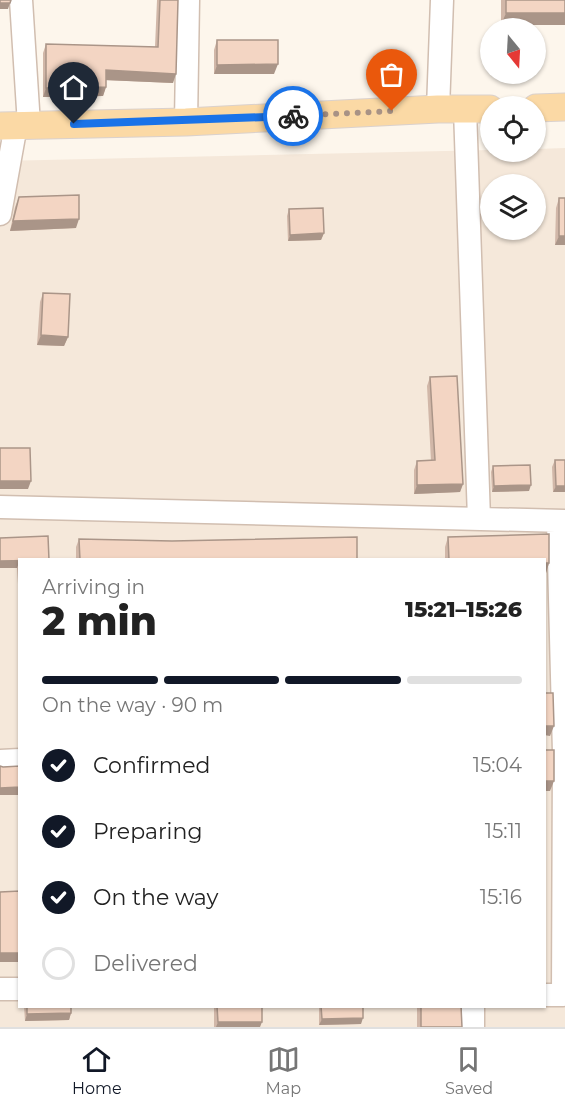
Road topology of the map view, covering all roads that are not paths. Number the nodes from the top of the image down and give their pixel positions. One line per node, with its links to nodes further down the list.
1 (21, 0): 9 (street)
2 (188, 0): 8 (street)
3 (442, 0): 6 (street)
4 (565, 107): 5 (main road)
5 (546, 108)
6 (438, 109): 7 (main road); 8 (main road)
7 (478, 109): 12 (street)
8 (186, 122): 9 (main road)
9 (15, 125): 10 (street)
10 (0, 214)
11 (0, 507): 12 (street)
12 (479, 519): 13 (street)
13 (561, 521): 14 (street)
14 (554, 753): 19 (street)
15 (18, 760): 16 (street)
16 (0, 761)
17 (0, 989): 18 (street)
18 (18, 989)
19 (546, 995)
20 (473, 1008): 21 (street)
21 (474, 1027)

